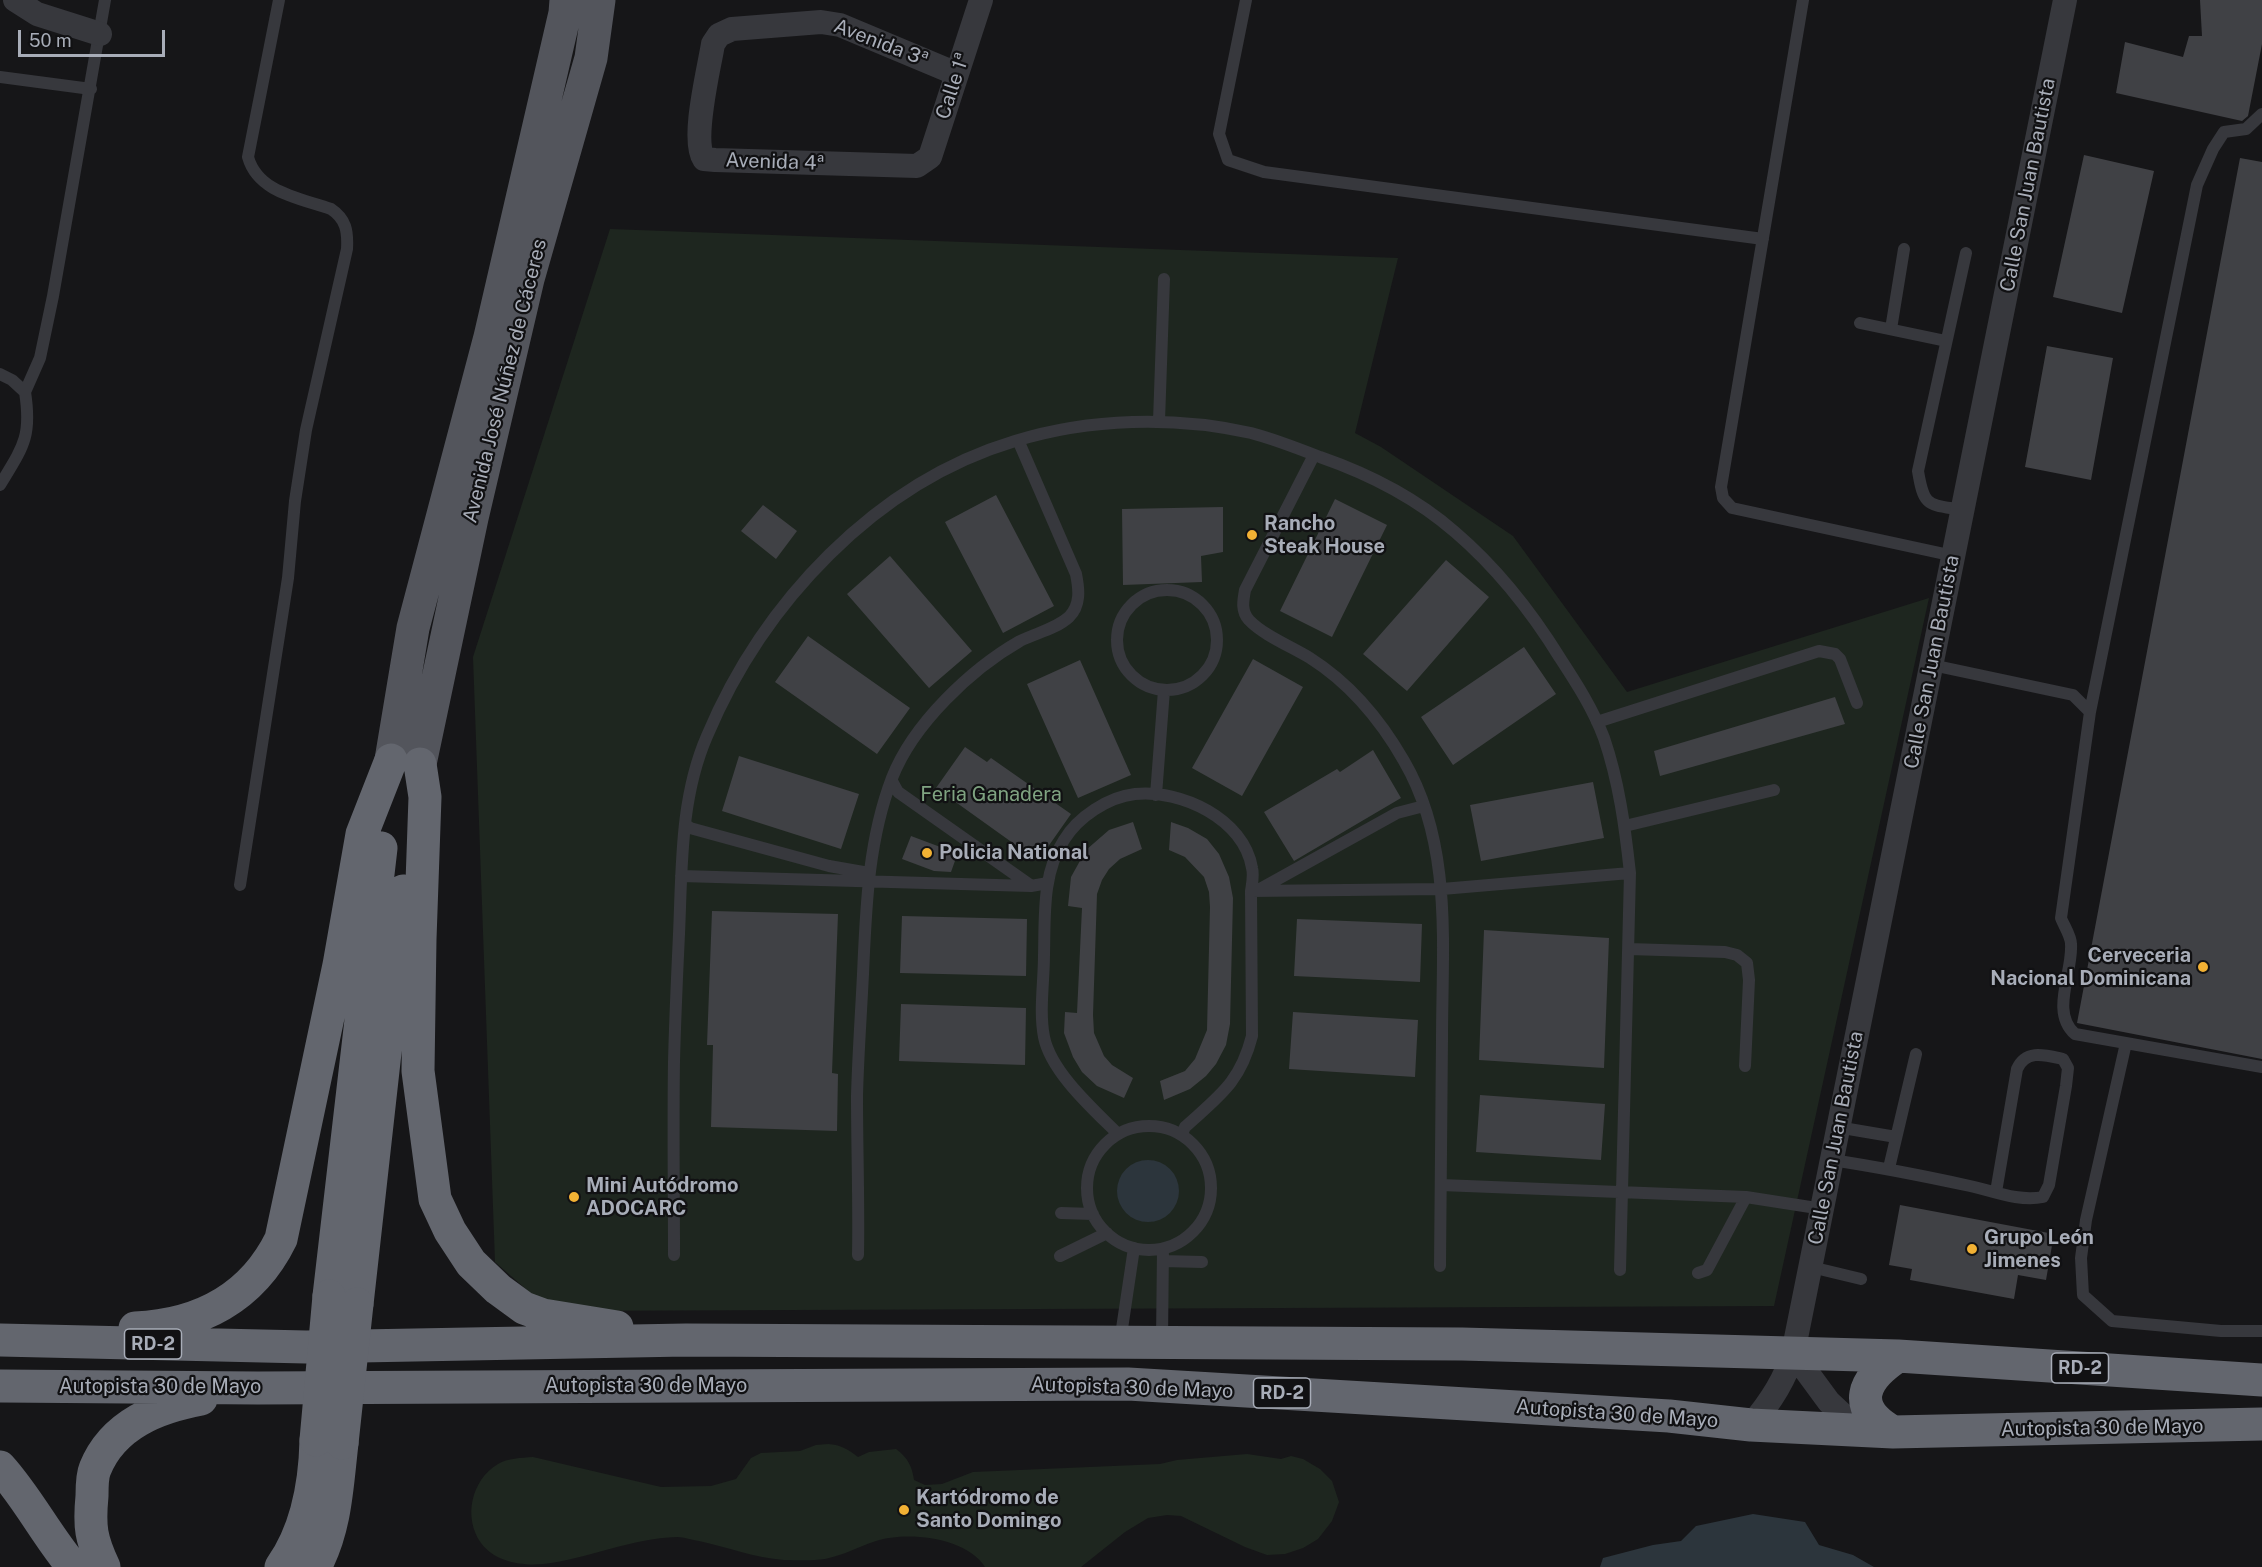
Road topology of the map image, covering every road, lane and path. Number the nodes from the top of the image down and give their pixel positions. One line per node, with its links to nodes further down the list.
1 (15, 0): 13 (street)
2 (105, 0): 13 (lane)
3 (279, 0): 52 (lane)
4 (556, 0): 14 (main road)
5 (566, 0): 14 (main road, Avenida José Núñez de Cáceres)
6 (598, 0): 15 (main road, Avenida José Núñez de Cáceres)
7 (607, 0): 15 (main road)
8 (981, 0): 16 (street, Calle 1ª)
9 (1246, 0): 21 (lane)
10 (1803, 0): 21 (lane)
11 (2065, 0): 34 (street, Calle San Juan Bautista)
12 (732, 29): 16 (street, Avenida 3ª); 20 (street, Avenida 4ª)
13 (100, 34): 18 (lane)
14 (555, 56): 41 (main road, Avenida José Núñez de Cáceres)
15 (591, 58): 41 (main road, Avenida José Núñez de Cáceres)
16 (957, 74): 20 (street, Calle 1ª)
17 (0, 77): 18 (lane)
18 (91, 89): 29 (lane)
19 (2262, 114): 39 (lane)
20 (917, 166)
21 (1763, 239): 35 (lane)
22 (1904, 249): 26 (lane)
23 (1965, 253): 27 (lane)
24 (1164, 279): 30 (lane)
25 (1860, 322): 26 (lane)
26 (1891, 329): 27 (lane)
27 (1946, 341): 34 (lane)
28 (0, 374): 29 (lane)
29 (26, 392): 33 (lane)
30 (1159, 421): 31 (lane); 32 (lane)
31 (1018, 440): 42 (lane); 46 (lane)
32 (1314, 455): 40 (lane); 45 (lane)
33 (0, 485)
34 (1963, 510): 35 (street, Calle San Juan Bautista)
35 (1953, 556): 36 (street, Calle San Juan Bautista)
36 (1932, 665): 39 (lane); 61 (street, Calle San Juan Bautista)
37 (1164, 690): 37 (lane); 44 (lane)
38 (1857, 703): 40 (lane)
39 (2090, 712): 57 (lane)
40 (1597, 722): 47 (lane)
41 (405, 762): 88 (highway); 89 (highway); 100 (highway, bridge)
42 (892, 781): 50 (lane); 53 (lane)
43 (1774, 790): 47 (lane)
44 (1156, 795): 51 (lane); 55 (lane)
45 (1424, 806): 54 (lane); 55 (lane)
46 (685, 824): 49 (lane); 50 (lane)
47 (1625, 826): 48 (lane)
48 (1630, 873): 54 (lane); 56 (lane)
49 (681, 876): 50 (lane); 76 (lane)
50 (869, 877): 53 (lane); 77 (lane)
51 (1048, 883): 53 (lane); 62 (lane)
52 (240, 885)
53 (1031, 886)
54 (1442, 888): 55 (lane); 67 (lane)
55 (1254, 891): 63 (lane)
56 (1629, 949): 59 (lane); 68 (lane)
57 (2126, 1043): 60 (lane); 86 (lane)
58 (1916, 1054): 64 (lane)
59 (1745, 1066)
60 (2262, 1067)
61 (1837, 1127): 64 (lane); 65 (street, Calle San Juan Bautista)
62 (1118, 1134): 63 (lane); 73 (lane)
63 (1182, 1134): 78 (lane)
64 (1896, 1137): 66 (lane)
65 (1832, 1160): 66 (lane); 71 (street, Calle San Juan Bautista)
66 (1889, 1168): 69 (lane)
67 (1441, 1185): 68 (lane); 81 (lane)
68 (1622, 1192): 70 (lane); 83 (lane)
69 (1996, 1192): 69 (lane)
70 (1746, 1197): 71 (lane); 84 (lane)
71 (1823, 1209): 82 (street, Calle San Juan Bautista)
72 (1061, 1213): 73 (lane)
73 (1093, 1214): 74 (lane)
74 (1107, 1233): 75 (lane); 79 (lane)
75 (1134, 1248): 78 (lane); 90 (lane)
76 (674, 1255)
77 (858, 1255)
78 (1163, 1255): 80 (lane); 91 (lane)
79 (1060, 1256)
80 (1202, 1262)
81 (1440, 1266)
82 (1811, 1267): 85 (lane); 87 (street, Calle San Juan Bautista)
83 (1620, 1270)
84 (1698, 1273)
85 (1861, 1279)
86 (2262, 1331)
87 (1796, 1338): 91 (highway, Autopista 30 de Mayo / RD-2); 92 (highway, Autopista 30 de Mayo / RD-2); 97 (street, Calle San Juan Bautista); 98 (street)
88 (0, 1339): 89 (highway, Autopista 30 de Mayo / RD-2)
89 (686, 1340): 90 (highway, Autopista 30 de Mayo / RD-2)
90 (1120, 1342): 91 (highway, Autopista 30 de Mayo / RD-2)
91 (1162, 1342)
92 (1898, 1356): 93 (highway, Autopista 30 de Mayo / RD-2); 99 (highway)
93 (2262, 1380)
94 (0, 1386): 95 (highway, Autopista 30 de Mayo / RD-2)
95 (258, 1388): 97 (highway, Autopista 30 de Mayo / RD-2); 103 (highway)
96 (2262, 1424): 99 (highway, Autopista 30 de Mayo / RD-2)
97 (1751, 1425): 98 (highway, Autopista 30 de Mayo / RD-2)
98 (1859, 1430): 99 (highway, Autopista 30 de Mayo / RD-2)
99 (1893, 1432)
100 (329, 1441): 104 (highway); 105 (highway)
101 (0, 1467): 102 (highway)
102 (73, 1567)
103 (104, 1567)
104 (280, 1567)
105 (315, 1567)

